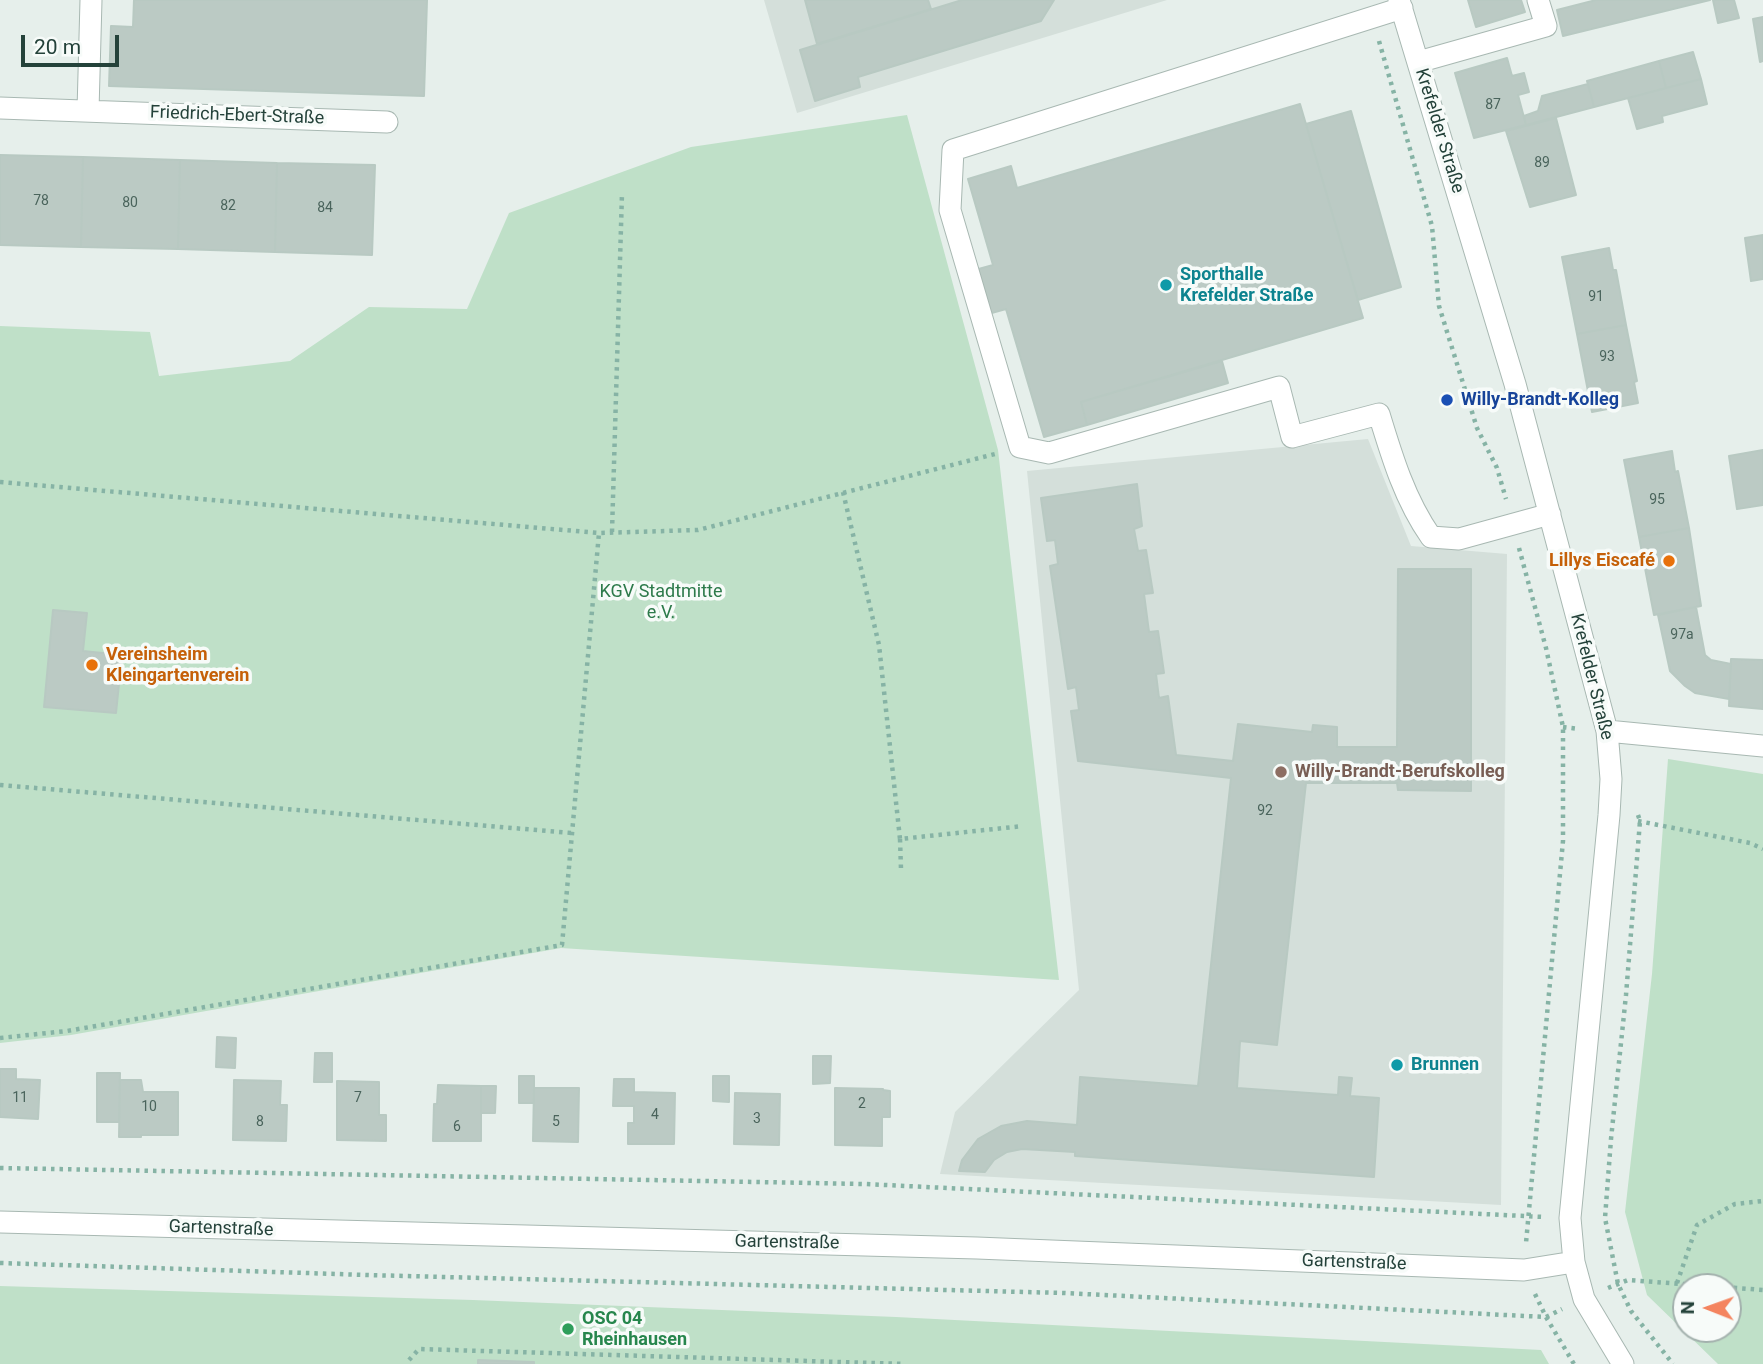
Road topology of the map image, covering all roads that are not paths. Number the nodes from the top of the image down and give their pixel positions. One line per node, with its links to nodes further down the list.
1 (92, 0): 6 (street)
2 (1538, 0): 4 (street)
3 (1400, 4): 4 (street, Krefelder Straße); 8 (street)
4 (1418, 62): 8 (street, Krefelder Straße)
5 (0, 108): 6 (street, Friedrich-Ebert-Straße)
6 (88, 111): 7 (street, Friedrich-Ebert-Straße)
7 (387, 121)
8 (1550, 514): 9 (street, Krefelder Straße)
9 (1607, 731): 10 (street); 12 (street, Krefelder Straße)
10 (1763, 747)
11 (0, 1222): 12 (street, Gartenstraße)
12 (1574, 1262): 13 (street, Krefelder Straße)
13 (1623, 1364)

